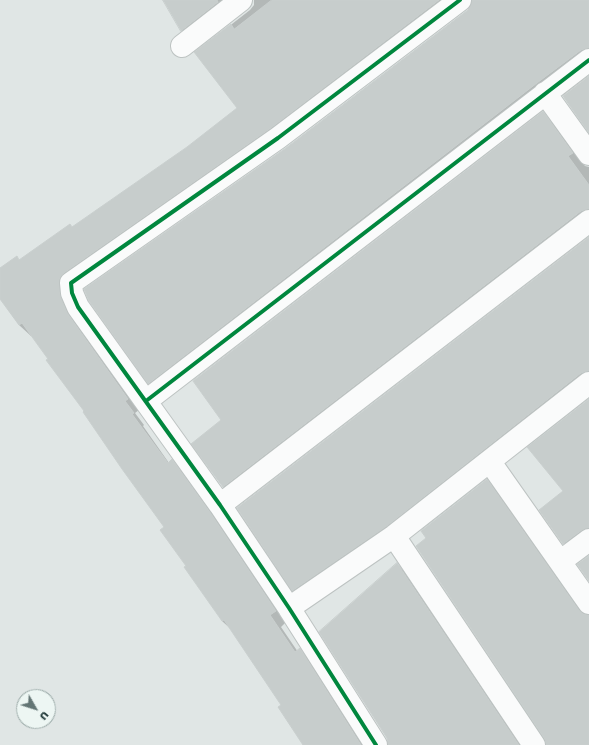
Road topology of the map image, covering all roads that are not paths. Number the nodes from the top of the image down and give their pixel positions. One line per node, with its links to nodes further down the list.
1 (460, 0): 9 (street)
2 (230, 3): 3 (street)
3 (182, 46)
4 (589, 60): 5 (street)
5 (545, 93): 6 (street); 9 (street)
6 (589, 154)
7 (589, 221): 11 (street)
8 (589, 383): 10 (street)
9 (146, 401): 11 (street)
10 (490, 462): 12 (street); 14 (street)
11 (220, 505): 16 (street)
12 (394, 536): 16 (street); 18 (street)
13 (589, 540): 14 (street)
14 (561, 561): 15 (street)
15 (589, 603)
16 (290, 608): 17 (street)
17 (376, 745)
18 (534, 745)

